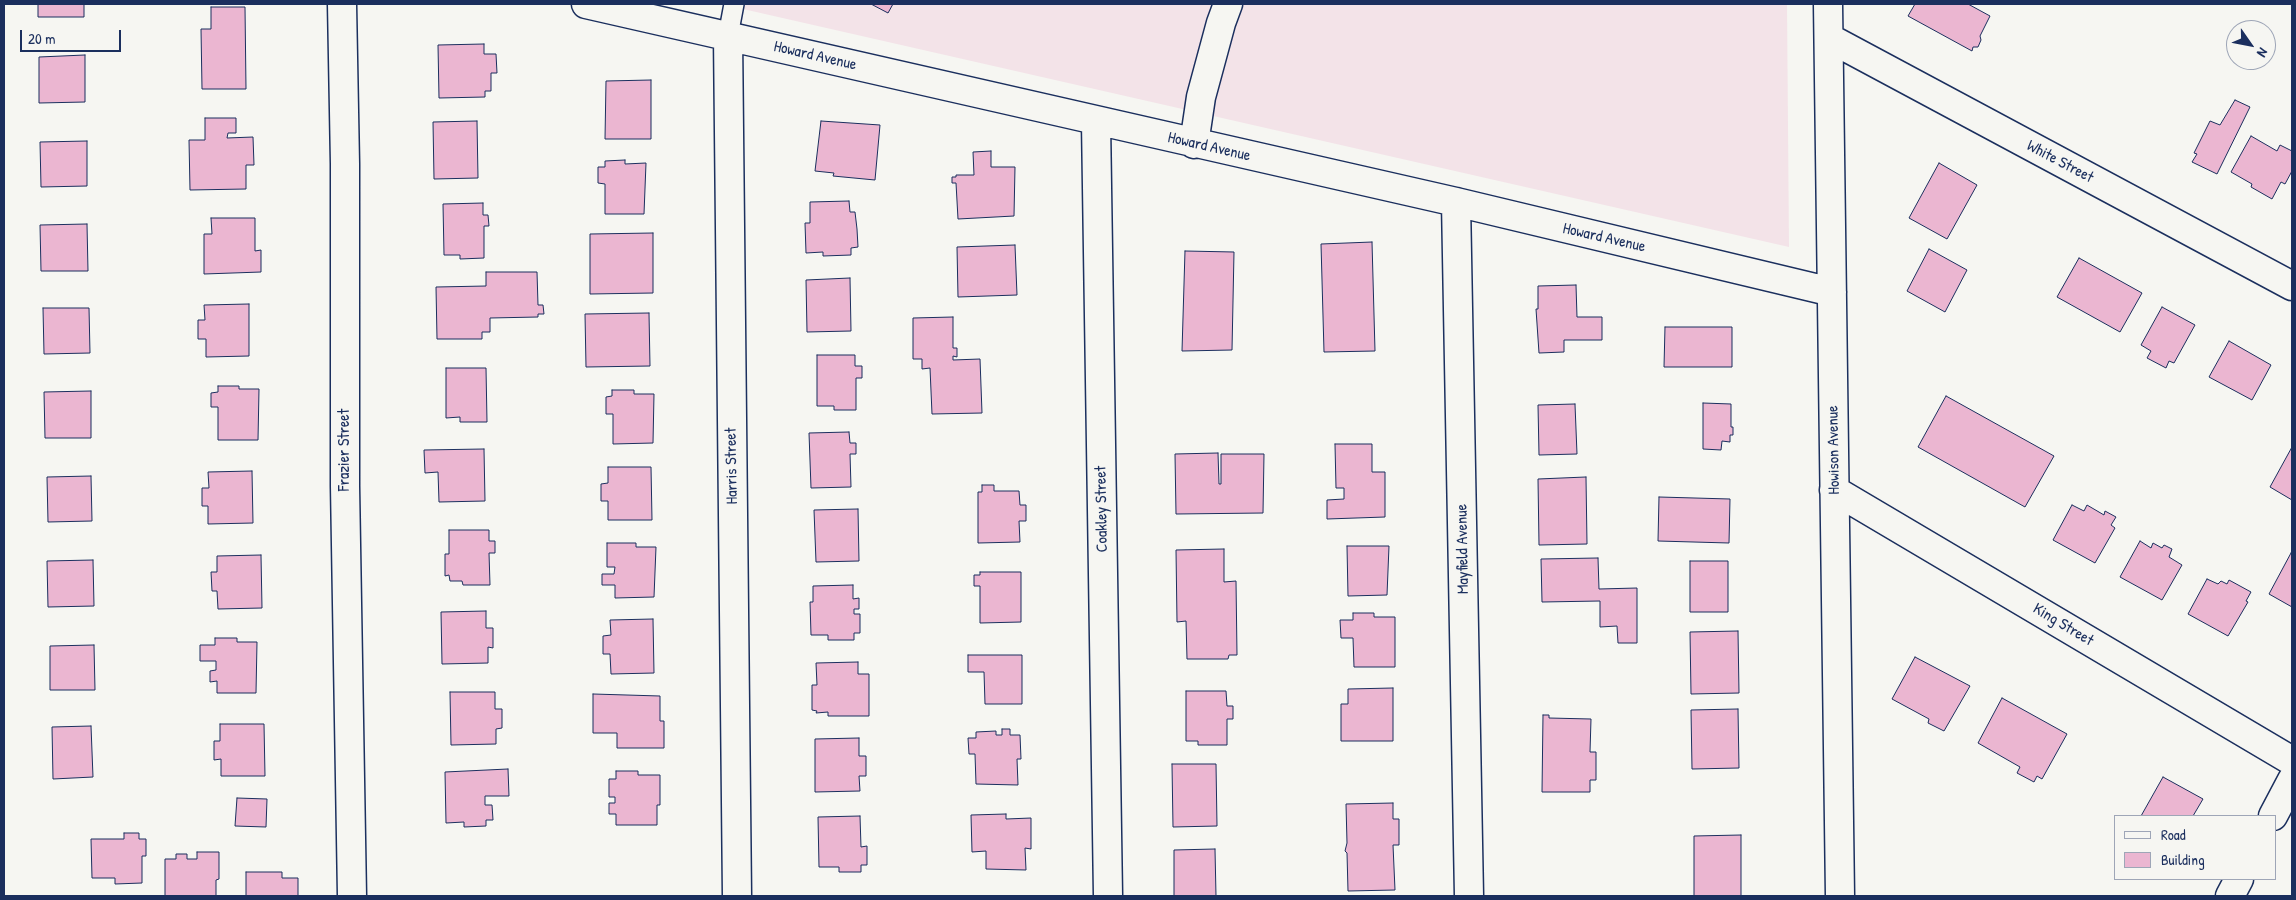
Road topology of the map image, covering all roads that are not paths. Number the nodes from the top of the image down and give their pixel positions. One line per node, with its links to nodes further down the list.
1 (342, 4): 18 (street, Frazier Street)
2 (586, 4): 6 (street, Howard Avenue)
3 (734, 4): 6 (lane)
4 (1228, 4): 9 (street)
5 (1828, 4): 7 (street, Howison Avenue)
6 (728, 36): 8 (street, Howard Avenue); 19 (street, Harris Street)
7 (1829, 38): 11 (street, White Street); 12 (street, Howison Avenue)
8 (1096, 122): 9 (street, Howard Avenue); 20 (street, Coakley Street)
9 (1194, 144): 10 (street, Howard Avenue)
10 (1456, 202): 12 (street, Howard Avenue); 21 (street, Mayfield Avenue)
11 (2292, 286)
12 (1832, 292): 13 (street, Howison Avenue)
13 (1834, 490): 14 (street, King Street); 22 (street, Howison Avenue)
14 (2292, 761)
15 (2292, 780): 16 (street)
16 (2274, 815)
17 (2239, 880): 23 (street)
18 (352, 896)
19 (737, 896)
20 (1108, 896)
21 (1469, 896)
22 (1840, 896)
23 (2230, 896)

